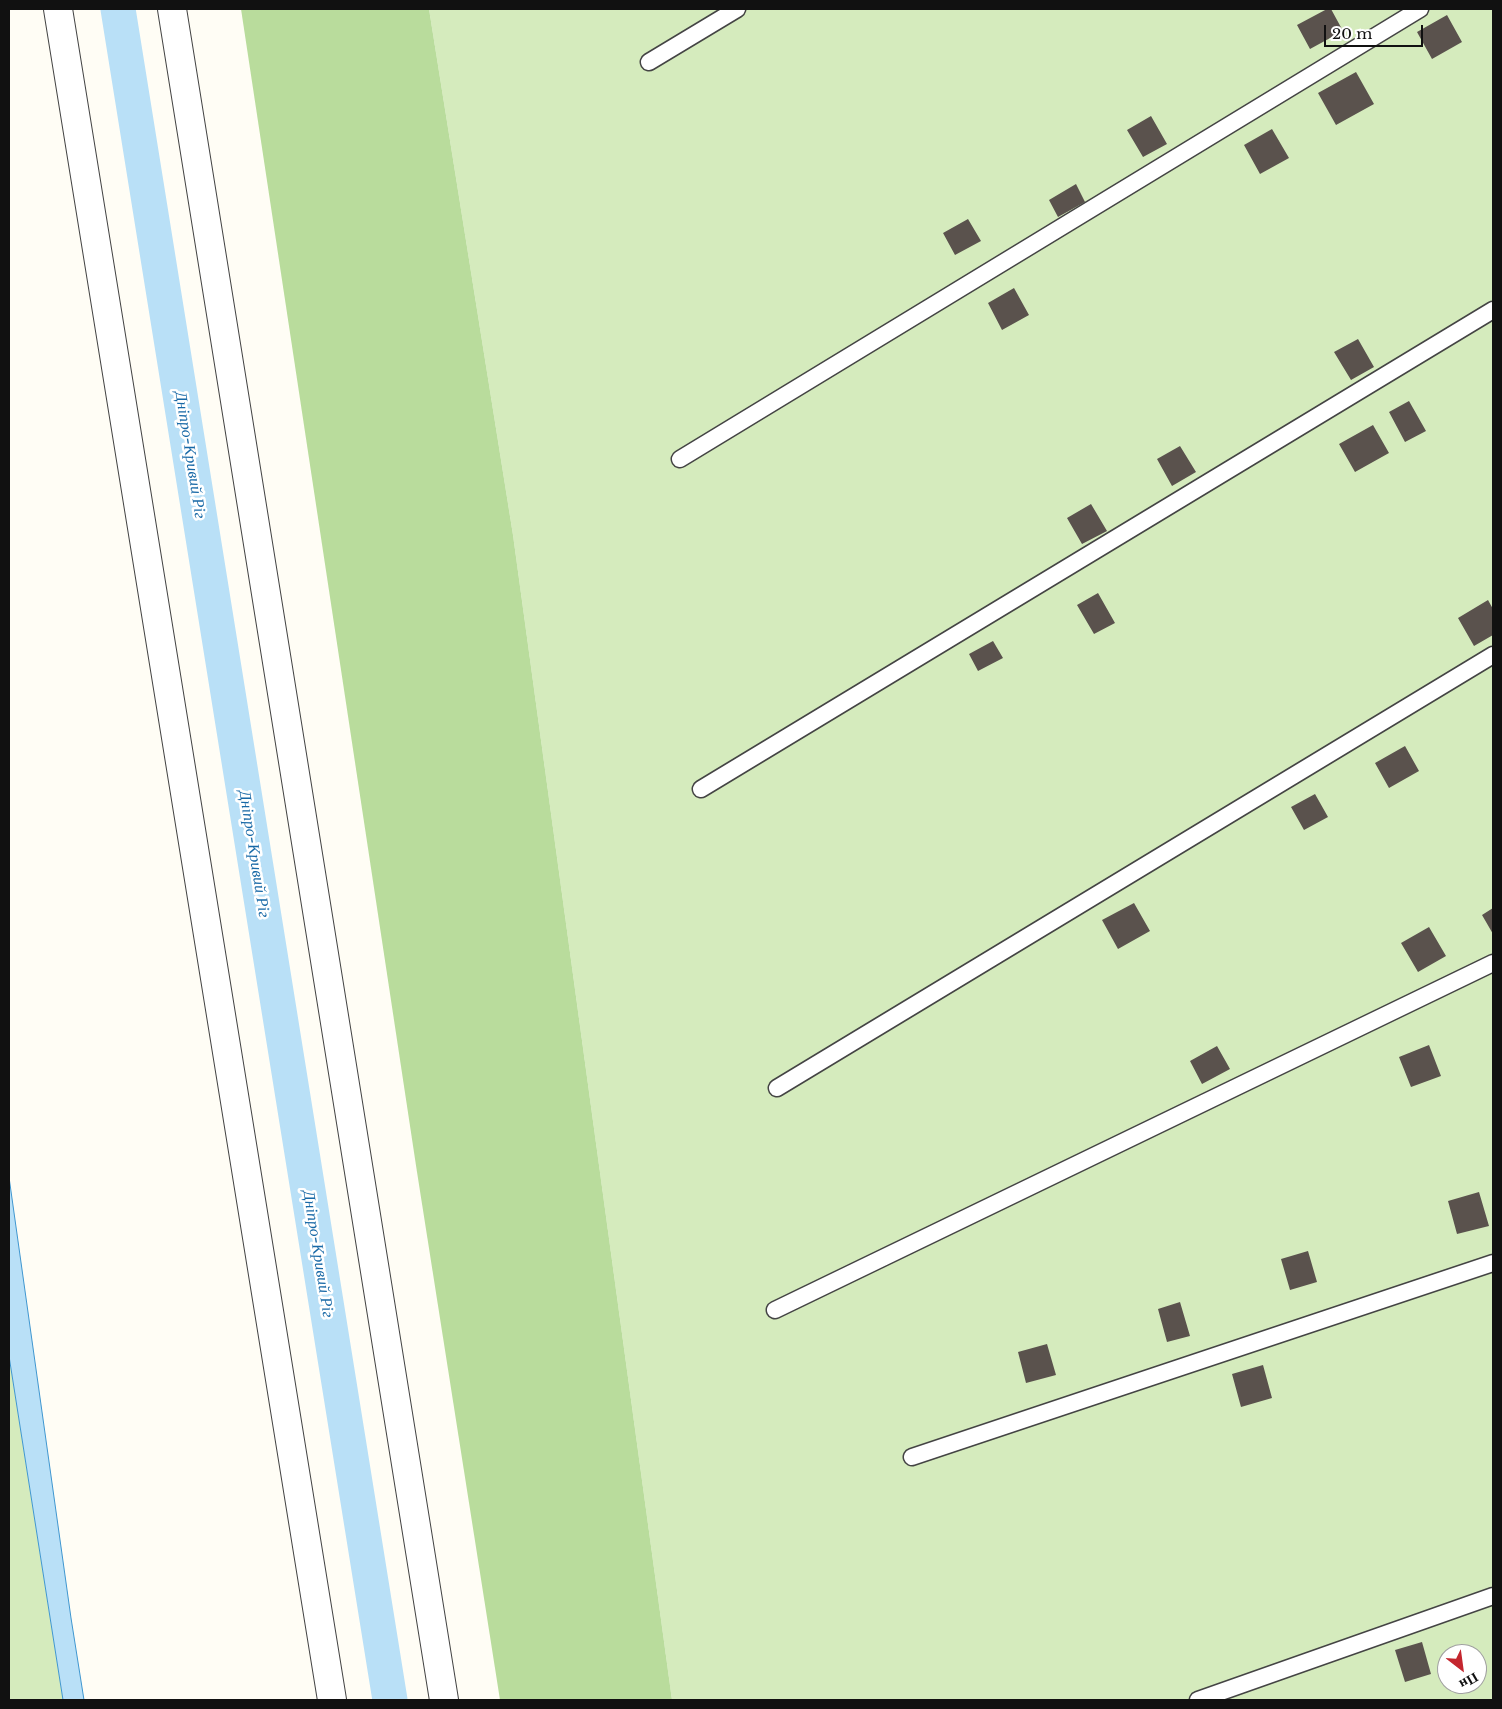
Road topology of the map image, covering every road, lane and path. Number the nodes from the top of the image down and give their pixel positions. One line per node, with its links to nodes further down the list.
1 (58, 9): 16 (street)
2 (172, 9): 17 (street)
3 (737, 9): 5 (lane)
4 (1420, 9): 7 (lane)
5 (649, 62)
6 (1493, 310): 9 (lane)
7 (680, 459)
8 (1493, 655): 11 (lane)
9 (701, 789)
10 (1493, 963): 13 (lane)
11 (777, 1088)
12 (1493, 1263): 14 (lane)
13 (775, 1310)
14 (912, 1457)
15 (1493, 1596): 18 (lane)
16 (332, 1700)
17 (444, 1700)
18 (1198, 1700)

